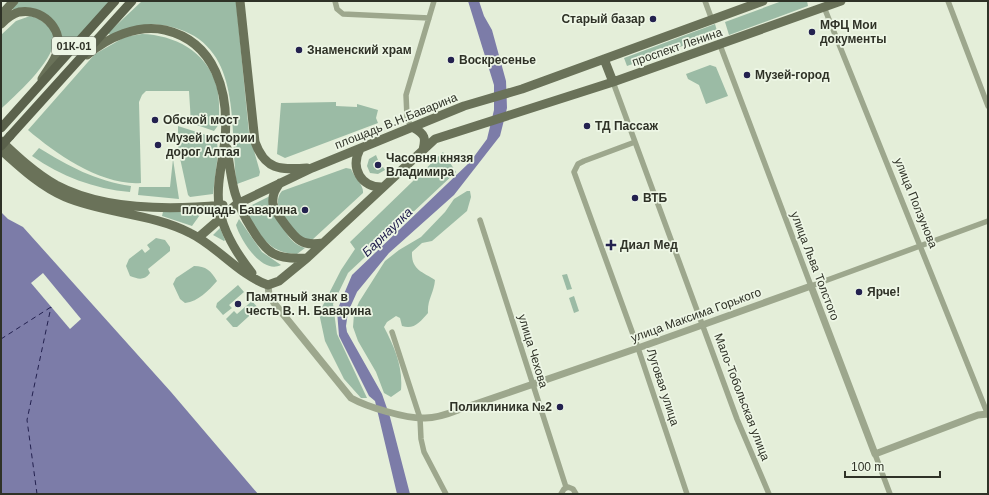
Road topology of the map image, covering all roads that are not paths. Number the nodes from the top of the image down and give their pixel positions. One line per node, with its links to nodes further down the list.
1 (14, 1): 12 (main road)
2 (115, 1): 21 (highway, 01К-01)
3 (132, 1): 18 (highway, 01К-01)
4 (240, 1): 32 (main road)
5 (335, 1): 13 (street)
6 (434, 1): 13 (street)
7 (705, 1): 14 (street)
8 (763, 1): 14 (main road, проспект Ленина)
9 (841, 1): 11 (main road, проспект Ленина)
10 (948, 1): 22 (street)
11 (823, 4): 16 (main road, проспект Ленина); 43 (street, улица Ползунова)
12 (1, 15)
13 (430, 18): 24 (street)
14 (712, 20): 17 (main road, проспект Ленина)
15 (1, 24): 21 (main road)
16 (720, 45): 19 (main road, проспект Ленина); 47 (street, улица Льва Толстого)
17 (604, 59): 19 (main road); 20 (main road, проспект Ленина)
18 (70, 70): 25 (main road); 28 (highway, 01К-01, bridge)
19 (613, 82): 27 (street, Мало-Тобольская улица); 31 (main road, проспект Ленина)
20 (522, 89): 24 (main road, площадь В.Н.Баварина)
21 (34, 91): 23 (highway, 01К-01)
22 (988, 106)
23 (1, 128)
24 (414, 128): 29 (main road, площадь В.Н.Баварина); 31 (main road)
25 (225, 137): 36 (main road); 37 (main road)
26 (1, 141): 37 (main road)
27 (634, 142): 48 (street, Мало-Тобольская улица); 50 (street, Луговая улица)
28 (1, 146)
29 (360, 149): 33 (main road, площадь В.Н.Баварина); 35 (main road)
30 (1, 150): 41 (main road)
31 (423, 150): 35 (main road)
32 (274, 167): 33 (main road); 34 (main road)
33 (312, 168): 34 (main road, площадь В.Н.Баварина)
34 (281, 182): 36 (main road, площадь В.Н.Баварина); 42 (main road)
35 (383, 187): 42 (main road)
36 (237, 204): 37 (main road); 38 (main road); 44 (main road)
37 (219, 206): 38 (main road)
38 (222, 218): 41 (main road); 45 (main road)
39 (480, 220): 51 (street, улица Чехова)
40 (988, 221): 43 (street, улица Максима Горького)
41 (199, 238): 45 (main road)
42 (323, 243): 44 (main road)
43 (921, 245): 47 (street, улица Максима Горького); 52 (street, улица Ползунова)
44 (307, 258): 46 (main road)
45 (257, 278): 46 (main road)
46 (268, 285): 53 (street, улица Максима Горького)
47 (811, 286): 48 (street, улица Максима Горького); 54 (street, улица Льва Толстого)
48 (702, 325): 50 (street, улица Максима Горького); 60 (street, Мало-Тобольская улица)
49 (392, 332): 53 (street)
50 (638, 348): 51 (street, улица Максима Горького); 59 (street, Луговая улица)
51 (532, 385): 53 (street, улица Максима Горького); 55 (street, улица Чехова)
52 (988, 414): 54 (street)
53 (420, 418): 56 (street)
54 (875, 454): 61 (street, улица Льва Толстого)
55 (566, 487): 57 (street); 58 (street)
56 (446, 494)
57 (561, 494)
58 (577, 494)
59 (687, 494)
60 (769, 494)
61 (890, 494)

